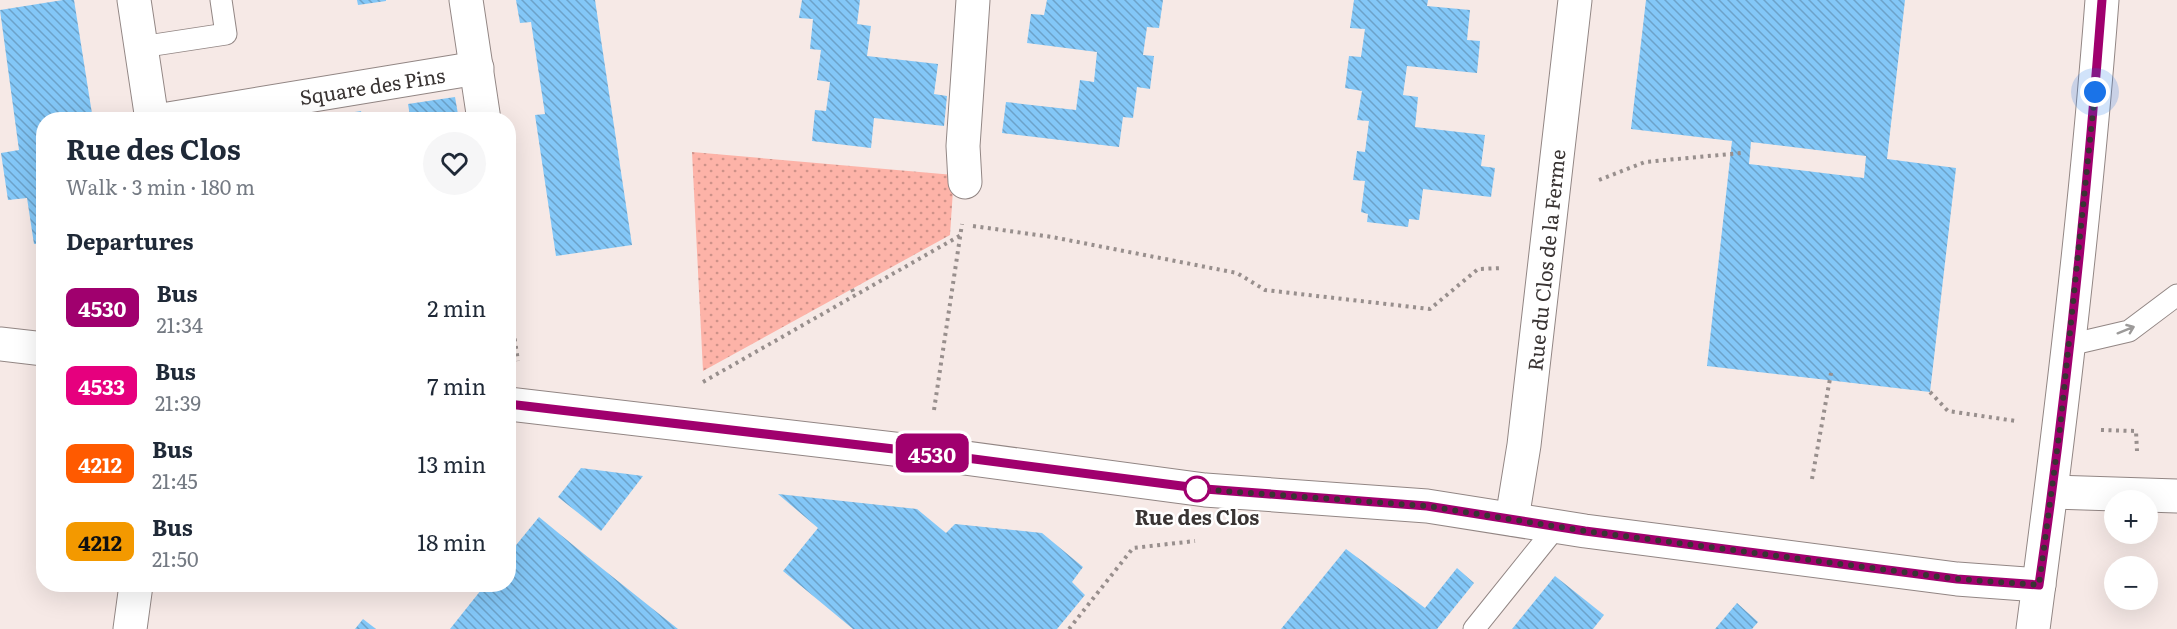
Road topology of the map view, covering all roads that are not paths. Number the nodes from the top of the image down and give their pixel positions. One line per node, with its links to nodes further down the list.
1 (134, 0): 7 (street)
2 (221, 0): 7 (lane)
3 (466, 0): 8 (street)
4 (973, 0): 12 (street)
5 (1575, 0): 20 (street, Rue du Clos de la Ferme)
6 (2102, 0): 15 (street)
7 (141, 47): 9 (street)
8 (477, 68): 10 (street, Square des Pins); 11 (street)
9 (151, 112)
10 (210, 112)
11 (483, 112)
12 (965, 182)
13 (2177, 295): 15 (lane, one-way to 13)
14 (0, 344): 16 (street)
15 (2069, 345): 18 (street)
16 (36, 348)
17 (517, 404): 20 (street)
18 (2053, 492): 19 (street); 22 (street)
19 (2177, 496)
20 (1512, 519): 21 (street)
21 (1556, 527): 22 (street); 25 (lane)
22 (2039, 585): 26 (street)
23 (135, 592): 24 (street)
24 (130, 629)
25 (1474, 629)
26 (2033, 629)

